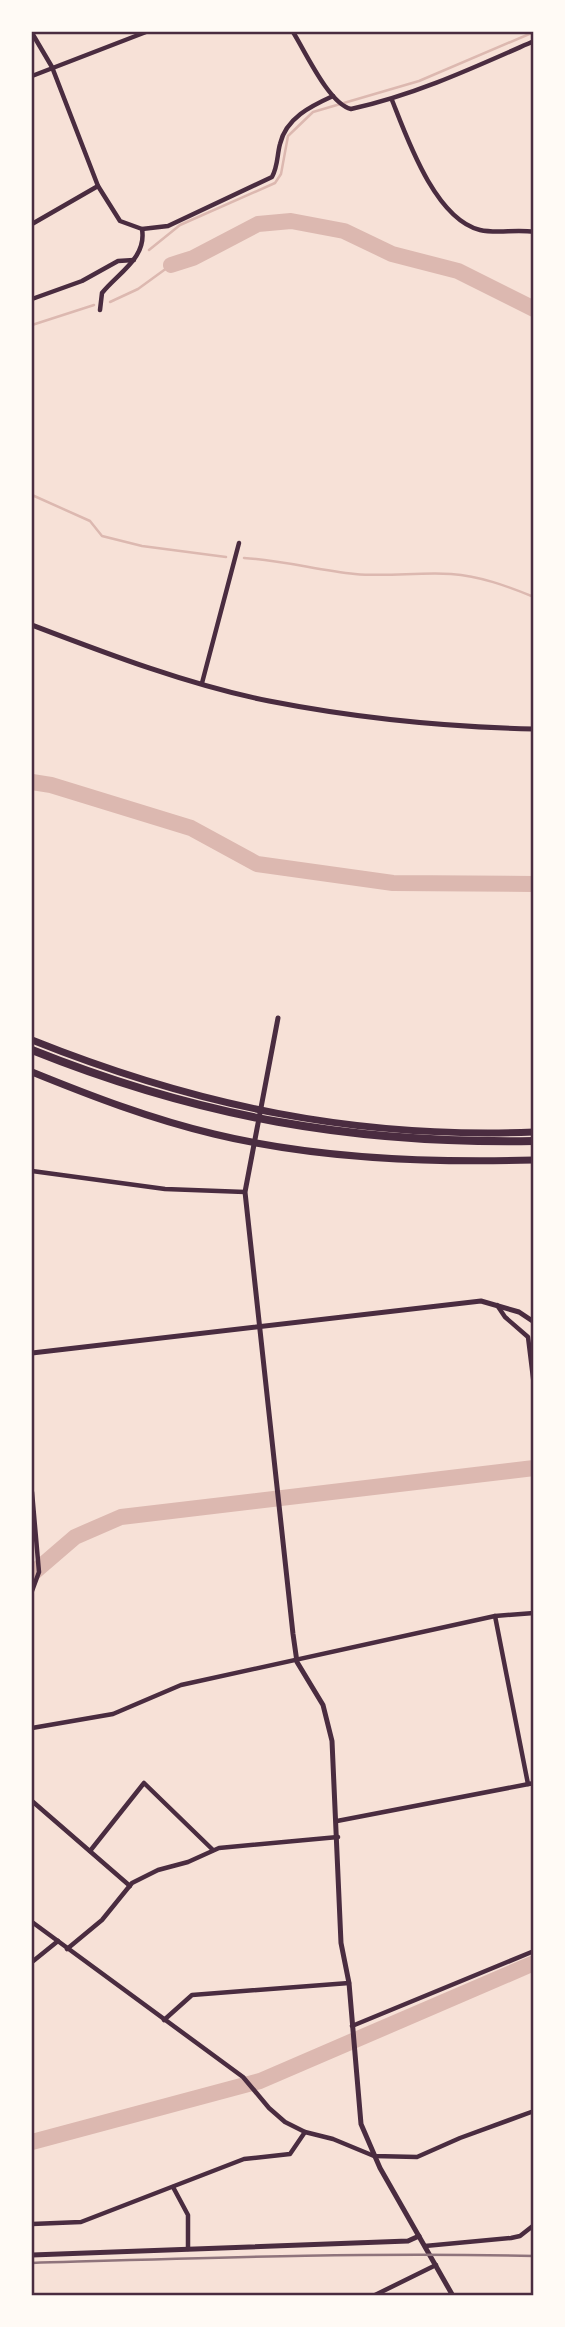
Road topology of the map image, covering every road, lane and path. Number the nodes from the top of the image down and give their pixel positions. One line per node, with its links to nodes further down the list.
1 (146, 32): 5 (street)
2 (293, 32): 7 (street)
3 (32, 33): 5 (street)
4 (534, 41): 8 (street)
5 (52, 66): 6 (street); 9 (street)
6 (32, 76)
7 (335, 98): 8 (street); 11 (street)
8 (392, 100): 12 (street)
9 (98, 186): 10 (street); 11 (street)
10 (32, 223)
11 (142, 229): 13 (street)
12 (534, 232)
13 (135, 260): 14 (street); 15 (street)
14 (32, 299)
15 (100, 310)
16 (239, 544): 18 (street)
17 (32, 625): 18 (street)
18 (202, 683): 19 (street)
19 (534, 729)
20 (278, 1018): 24 (street)
21 (32, 1040): 24 (highway)
22 (32, 1050): 26 (highway)
23 (32, 1072): 27 (highway)
24 (259, 1111): 25 (highway); 27 (street)
25 (534, 1132)
26 (534, 1141)
27 (253, 1142): 28 (highway); 30 (street)
28 (534, 1160)
29 (32, 1171): 30 (street)
30 (245, 1192): 33 (street)
31 (497, 1304): 32 (street); 33 (street); 35 (street)
32 (534, 1322)
33 (261, 1327): 34 (street); 40 (street)
34 (32, 1353)
35 (534, 1386)
36 (32, 1492): 37 (street)
37 (32, 1591)
38 (534, 1613): 39 (street)
39 (495, 1616): 40 (street); 42 (street)
40 (297, 1662): 41 (street); 44 (street)
41 (32, 1728)
42 (531, 1784): 44 (street)
43 (32, 1801): 47 (street)
44 (337, 1821): 45 (street)
45 (339, 1837): 46 (street); 54 (street)
46 (213, 1850): 47 (street); 48 (street)
47 (90, 1851): 48 (street)
48 (130, 1886): 51 (street)
49 (32, 1922): 50 (street)
50 (58, 1941): 51 (street); 53 (street)
51 (67, 1949): 55 (street)
52 (534, 1951): 56 (street)
53 (32, 1962)
54 (349, 1983): 55 (street); 56 (street)
55 (164, 2020): 58 (street)
56 (351, 2029): 59 (street)
57 (534, 2111): 59 (street)
58 (305, 2132): 59 (street); 60 (street)
59 (374, 2156): 63 (street)
60 (173, 2187): 61 (street); 65 (street)
61 (32, 2224)
62 (534, 2225): 64 (street)
63 (419, 2236): 64 (street); 65 (street)
64 (425, 2246): 67 (street)
65 (188, 2249): 66 (street)
66 (32, 2255)
67 (436, 2265): 68 (street); 69 (street)
68 (373, 2295)
69 (453, 2295)

